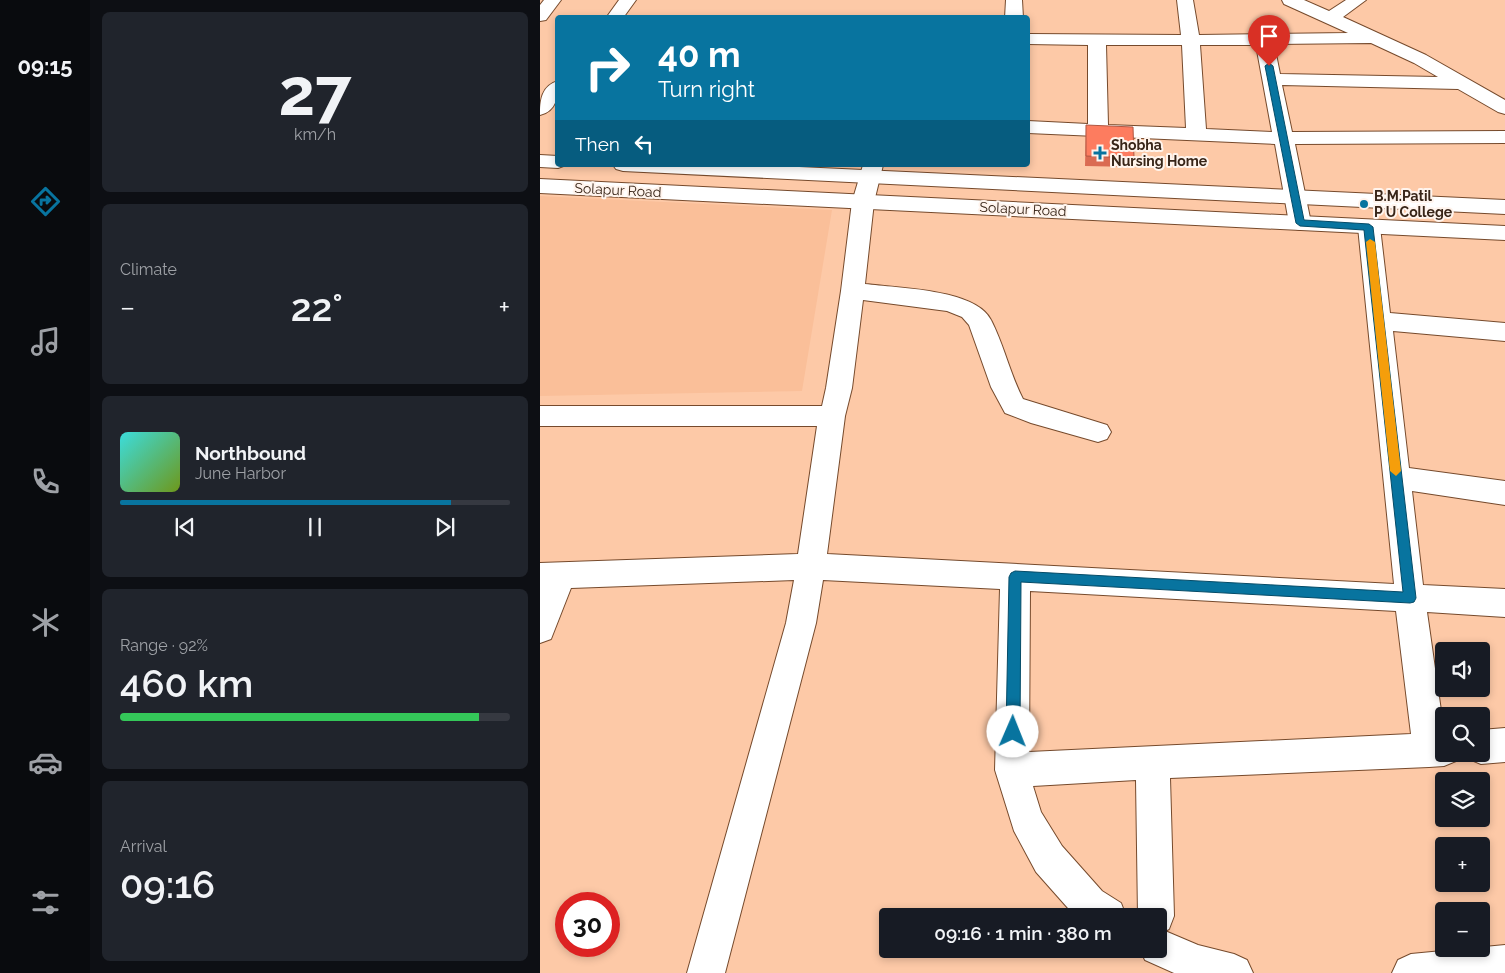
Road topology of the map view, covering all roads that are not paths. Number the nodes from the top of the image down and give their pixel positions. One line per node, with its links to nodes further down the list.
1 (628, 0): 6 (street)
2 (1014, 0): 7 (street)
3 (1184, 0): 13 (street)
4 (1290, 0): 8 (street)
5 (1358, 0): 8 (street)
6 (616, 15)
7 (1014, 15)
8 (1330, 18): 10 (street)
9 (1264, 38): 10 (street); 13 (street); 16 (street)
10 (1374, 38): 17 (street)
11 (1030, 39): 12 (street)
12 (1097, 40): 13 (street); 22 (street)
13 (1191, 40): 23 (street)
14 (540, 77): 15 (street)
15 (555, 78)
16 (1271, 79): 17 (street); 25 (street)
17 (1462, 83): 19 (street)
18 (555, 91): 20 (street)
19 (1505, 108)
20 (540, 109)
21 (1030, 127): 22 (street)
22 (1098, 130): 23 (street)
23 (1196, 134): 25 (street)
24 (1505, 137): 25 (street)
25 (1282, 138): 31 (street)
26 (540, 161): 27 (street)
27 (555, 162)
28 (654, 167): 29 (street, Solapur Road)
29 (869, 181): 30 (street, Solapur Road); 31 (street, Solapur Road); 33 (street, Solapur Road); 36 (street)
30 (540, 186)
31 (1295, 197): 32 (street, Solapur Road); 33 (street)
32 (1505, 207)
33 (1300, 223): 34 (street, Solapur Road)
34 (1369, 227): 35 (street, Solapur Road); 37 (street)
35 (1505, 233)
36 (854, 291): 40 (street); 41 (street)
37 (1379, 321): 38 (street); 42 (street)
38 (1505, 332)
39 (540, 416): 40 (street)
40 (832, 416): 44 (street)
41 (1098, 432)
42 (1396, 477): 43 (street); 47 (street)
43 (1505, 493)
44 (811, 566): 45 (street); 46 (street); 60 (street)
45 (551, 576): 49 (street)
46 (1015, 577): 47 (street); 55 (street)
47 (1410, 598): 48 (street); 50 (street)
48 (1505, 603)
49 (540, 629)
50 (1435, 738)
51 (1505, 745): 52 (street)
52 (1490, 746)
53 (1435, 749): 54 (street)
54 (1154, 762): 55 (street); 57 (street)
55 (1012, 770): 56 (street)
56 (1096, 908)
57 (1156, 908)
58 (1167, 951): 61 (street)
59 (1505, 964): 62 (street)
60 (706, 973)
61 (1234, 973)
62 (1411, 973)

